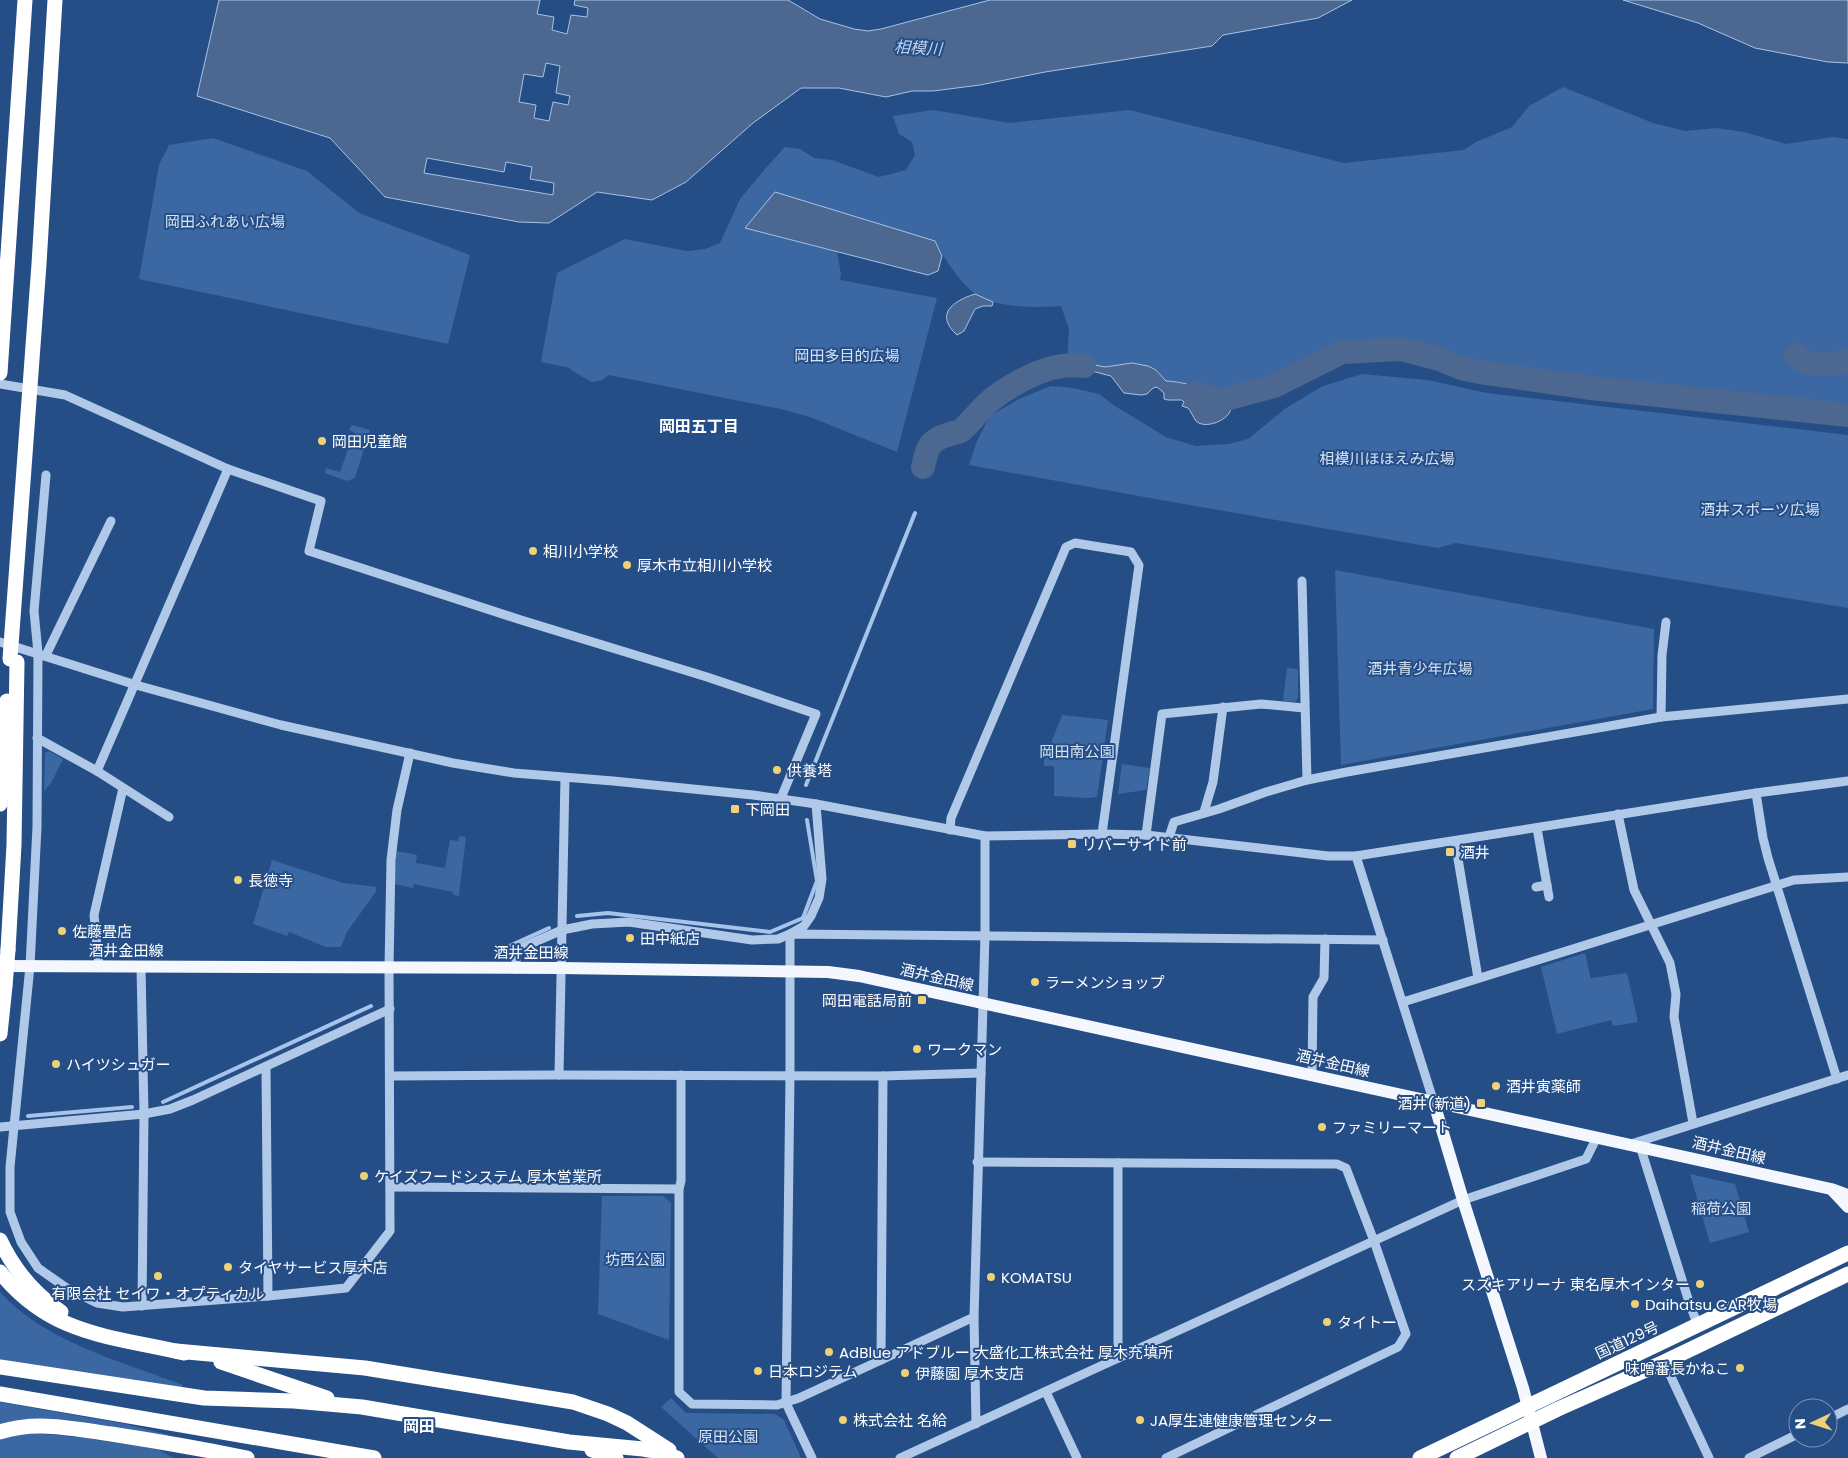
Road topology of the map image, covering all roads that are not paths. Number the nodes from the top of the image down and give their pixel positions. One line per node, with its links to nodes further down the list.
1 (25, 0): 3 (highway)
2 (55, 0): 12 (highway, bridge)
3 (0, 373)
4 (0, 384): 5 (street)
5 (228, 469): 13 (street); 26 (street)
6 (46, 475): 11 (street)
7 (111, 520): 11 (street)
8 (1302, 581): 16 (street)
9 (1666, 622): 17 (street)
10 (0, 642): 11 (street)
11 (42, 654): 13 (street); 18 (street)
12 (13, 660): 27 (highway); 63 (highway, bridge)
13 (136, 685): 19 (street); 20 (street)
14 (1848, 699): 17 (street)
15 (1223, 707): 16 (street); 29 (street); 35 (street)
16 (1304, 708): 22 (street)
17 (1661, 717): 22 (street)
18 (37, 738): 20 (street); 52 (street)
19 (410, 753): 21 (street); 55 (street)
20 (97, 771): 24 (street)
21 (565, 778): 26 (street); 46 (street)
22 (1307, 780): 29 (street)
23 (1848, 781): 25 (street)
24 (123, 788): 31 (street); 53 (street)
25 (1756, 793): 30 (street); 42 (street)
26 (781, 798): 28 (street)
27 (0, 804)
28 (813, 804): 33 (street); 47 (street)
29 (1204, 812): 37 (street)
30 (1618, 814): 32 (street); 45 (street)
31 (169, 817)
32 (1537, 828): 38 (street); 41 (street)
33 (950, 830): 34 (street); 36 (street)
34 (1102, 834): 35 (street); 36 (street)
35 (1146, 835): 37 (street)
36 (984, 836): 48 (street)
37 (1169, 837): 39 (street)
38 (1454, 841): 39 (street); 59 (street)
39 (1356, 856): 50 (street)
40 (1848, 877): 42 (street)
41 (1547, 885): 43 (street); 44 (street)
42 (1777, 886): 45 (street); 73 (street)
43 (1536, 887)
44 (1549, 896)
45 (1650, 925): 59 (street); 76 (street)
46 (562, 930): 47 (street); 56 (street); 57 (street)
47 (790, 934): 48 (street); 58 (street)
48 (985, 935): 49 (street); 61 (street)
49 (1325, 939): 50 (street); 69 (street)
50 (1383, 940): 60 (street)
51 (0, 966): 52 (main road, 酒井金田線)
52 (30, 966): 53 (main road, 酒井金田線); 77 (street)
53 (99, 966): 54 (main road, 酒井金田線)
54 (141, 966): 55 (main road, 酒井金田線); 75 (street)
55 (389, 968): 57 (main road, 酒井金田線); 62 (street)
56 (560, 968): 57 (main road, 酒井金田線); 58 (main road, 酒井金田線); 65 (street)
57 (516, 969)
58 (789, 970): 61 (main road, 酒井金田線); 68 (street)
59 (1478, 978): 60 (street)
60 (1403, 1002): 74 (street)
61 (982, 1004): 66 (street); 69 (main road, 酒井金田線)
62 (390, 1009): 64 (street); 71 (street)
63 (0, 1034)
64 (266, 1067): 75 (street); 94 (street)
65 (559, 1074): 67 (street); 71 (street)
66 (981, 1074): 72 (street); 81 (street)
67 (681, 1075): 68 (street); 84 (street)
68 (790, 1075): 72 (street); 106 (street)
69 (1312, 1075): 74 (main road, 酒井金田線)
70 (1848, 1075): 73 (street)
71 (391, 1076): 83 (street)
72 (883, 1076): 101 (street)
73 (1837, 1078): 76 (street)
74 (1434, 1103): 79 (main road, 酒井金田線); 87 (main road)
75 (144, 1114): 77 (street); 95 (street)
76 (1693, 1123): 80 (street)
77 (14, 1126): 78 (street); 95 (street)
78 (0, 1127)
79 (1597, 1137): 80 (main road, 酒井金田線); 87 (street)
80 (1635, 1145): 85 (main road, 酒井金田線); 97 (street)
81 (977, 1162): 82 (street); 96 (street)
82 (1118, 1163): 90 (street); 100 (street)
83 (391, 1186): 84 (street); 94 (street)
84 (679, 1189): 106 (street)
85 (1831, 1189): 86 (main road, 酒井金田線); 88 (main road)
86 (1848, 1195)
87 (1463, 1200): 90 (street); 108 (main road)
88 (1848, 1207)
89 (0, 1240): 98 (highway)
90 (1374, 1241): 100 (street); 126 (street)
91 (1846, 1252): 97 (highway, 国道129号)
92 (0, 1272): 98 (highway)
93 (1848, 1274): 102 (highway)
94 (268, 1296): 95 (street)
95 (142, 1306)
96 (974, 1317): 101 (street); 110 (street)
97 (1698, 1326): 108 (highway, 国道129号)
98 (132, 1342): 99 (highway)
99 (176, 1351): 107 (highway); 122 (highway)
100 (1118, 1358): 104 (street)
101 (881, 1360): 106 (street)
102 (1664, 1362): 109 (highway); 130 (street)
103 (0, 1367): 107 (highway)
104 (1046, 1392): 110 (street); 125 (street)
105 (0, 1394): 112 (highway)
106 (786, 1403): 123 (street)
107 (362, 1407): 115 (highway)
108 (1527, 1407): 109 (main road); 127 (highway, 国道129号)
109 (1531, 1422): 128 (highway); 129 (main road)
110 (976, 1424): 124 (street)
111 (0, 1432): 116 (highway)
112 (258, 1438): 114 (highway); 116 (highway)
113 (1788, 1439): 131 (street)
114 (281, 1442): 118 (highway); 119 (highway)
115 (569, 1442): 120 (highway); 121 (highway)
116 (170, 1443): 117 (highway)
117 (247, 1458)
118 (314, 1458)
119 (374, 1458)
120 (616, 1458)
121 (678, 1458)
122 (682, 1458)
123 (812, 1458)
124 (900, 1458)
125 (1077, 1458)
126 (1166, 1458)
127 (1420, 1458)
128 (1456, 1458)
129 (1541, 1458)
130 (1709, 1458)
131 (1749, 1458)

